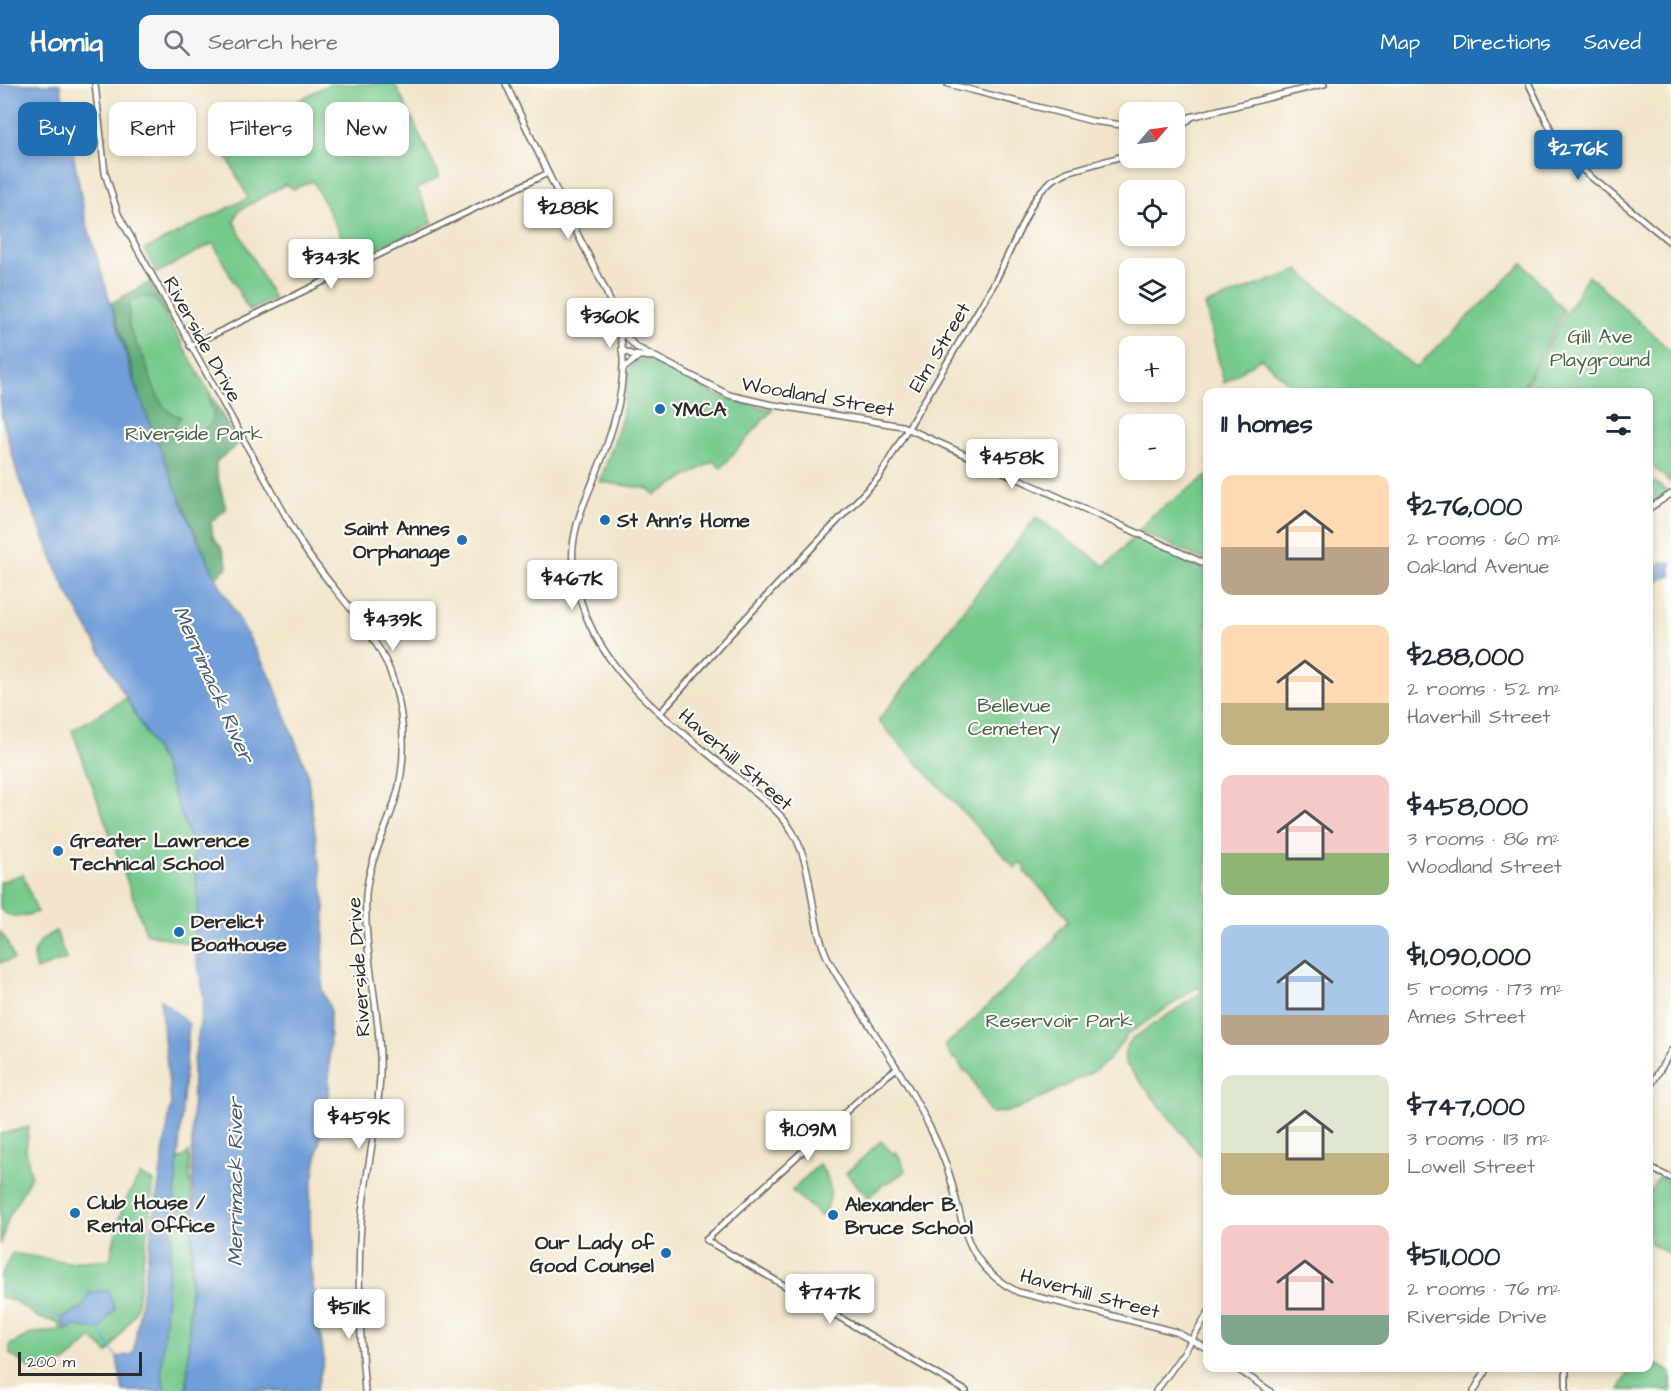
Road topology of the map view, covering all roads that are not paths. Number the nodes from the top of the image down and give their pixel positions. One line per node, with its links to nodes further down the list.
1 (95, 84): 14 (main road, Riverside Drive)
2 (506, 84): 11 (main road, Haverhill Street)
3 (948, 84): 9 (main road)
4 (1324, 84): 6 (main road)
5 (1529, 84): 12 (street)
6 (1194, 116): 7 (main road); 8 (street)
7 (1185, 118)
8 (1185, 124)
9 (1119, 125)
10 (1119, 157): 20 (street, Elm Street)
11 (548, 173): 13 (main road, Haverhill Street); 14 (street)
12 (1671, 243)
13 (619, 328): 15 (main road, Woodland Street); 16 (main road, Haverhill Street)
14 (190, 346): 36 (main road, Riverside Drive)
15 (636, 347): 16 (main road); 18 (main road, Woodland Street)
16 (622, 350): 17 (main road, Woodland Street); 19 (main road, Haverhill Street)
17 (639, 356): 18 (main road, Woodland Street); 19 (main road)
18 (654, 357): 20 (main road, Woodland Street)
19 (623, 369): 24 (main road, Haverhill Street)
20 (908, 429): 23 (main road, Woodland Street); 24 (street, Elm Street)
21 (1671, 494): 22 (main road)
22 (1653, 506)
23 (1203, 563)
24 (661, 712): 26 (main road, Haverhill Street)
25 (1671, 1051): 27 (main road)
26 (897, 1068): 31 (main road, Haverhill Street); 37 (street)
27 (1653, 1082)
28 (1653, 1169): 29 (street)
29 (1671, 1178)
30 (1203, 1321): 31 (main road)
31 (1192, 1340): 32 (main road, Haverhill Street); 38 (main road)
32 (1203, 1346)
33 (1242, 1372): 39 (main road)
34 (1485, 1372): 40 (main road)
35 (1566, 1372): 41 (street)
36 (365, 1391)
37 (966, 1391)
38 (1156, 1391)
39 (1270, 1391)
40 (1474, 1391)
41 (1566, 1391)

